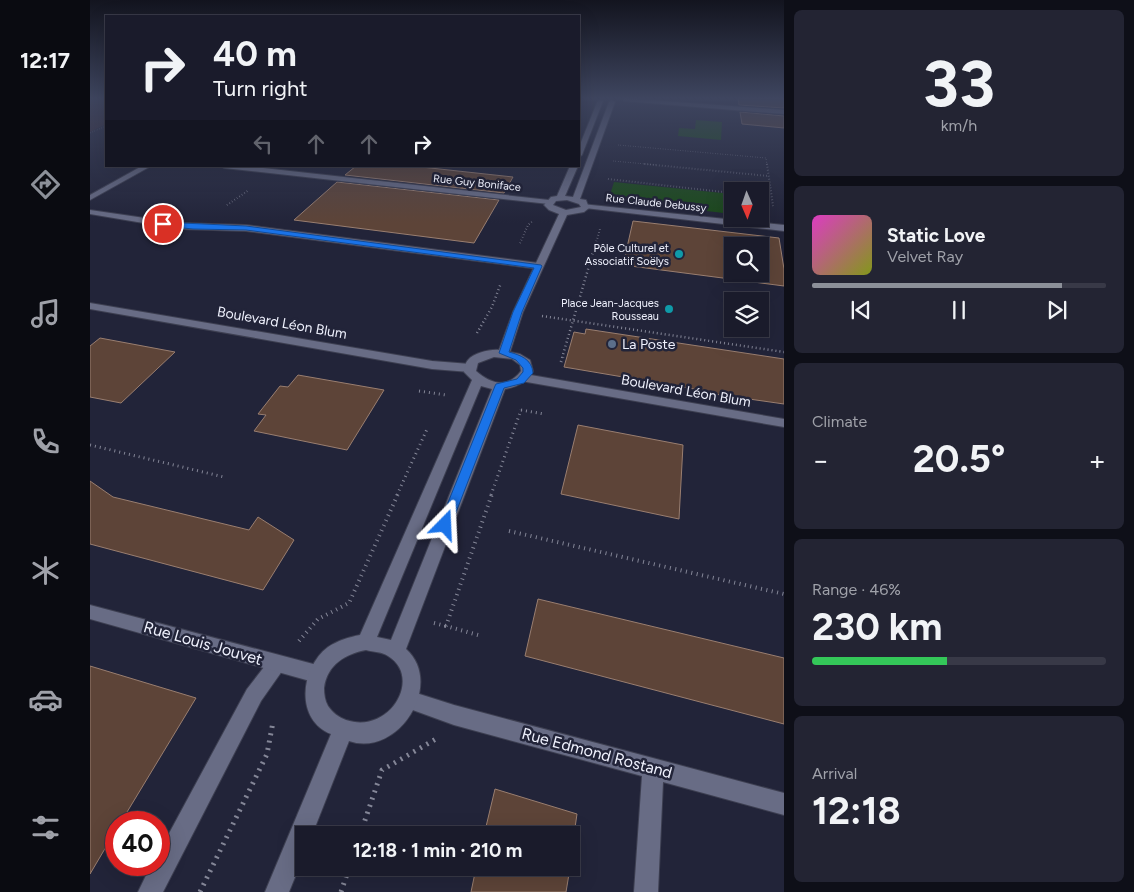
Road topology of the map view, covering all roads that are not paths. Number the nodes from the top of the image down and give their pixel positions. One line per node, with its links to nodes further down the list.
1 (584, 140): 3 (street)
2 (597, 140): 9 (street)
3 (580, 152)
4 (146, 167): 7 (street)
5 (233, 167): 10 (street, Rue Guy Boniface)
6 (574, 167): 8 (street)
7 (90, 198)
8 (560, 198): 9 (street); 10 (street)
9 (576, 199): 11 (street)
10 (549, 202): 13 (street)
11 (585, 206): 13 (street); 14 (street, Rue Claude Debussy)
12 (90, 212): 15 (street)
13 (564, 212): 15 (street)
14 (780, 228)
15 (538, 266): 17 (street)
16 (90, 306): 18 (street, Boulevard Léon Blum)
17 (504, 353): 18 (street); 19 (street)
18 (474, 374): 20 (street, Boulevard Léon Blum); 23 (street)
19 (525, 378): 20 (street); 21 (street, Boulevard Léon Blum)
20 (500, 386): 24 (street)
21 (784, 423)
22 (90, 612): 25 (street, Rue Louis Jouvet)
23 (366, 642): 24 (street); 26 (street)
24 (396, 651): 27 (street)
25 (278, 664): 26 (street, Rue Louis Jouvet); 31 (street)
26 (317, 674): 28 (street)
27 (410, 700): 28 (street); 29 (street, Rue Edmond Rostand)
28 (343, 730): 32 (street)
29 (654, 768): 30 (street, Rue Edmond Rostand); 33 (street)
30 (784, 804)
31 (150, 892)
32 (277, 892)
33 (646, 892)

